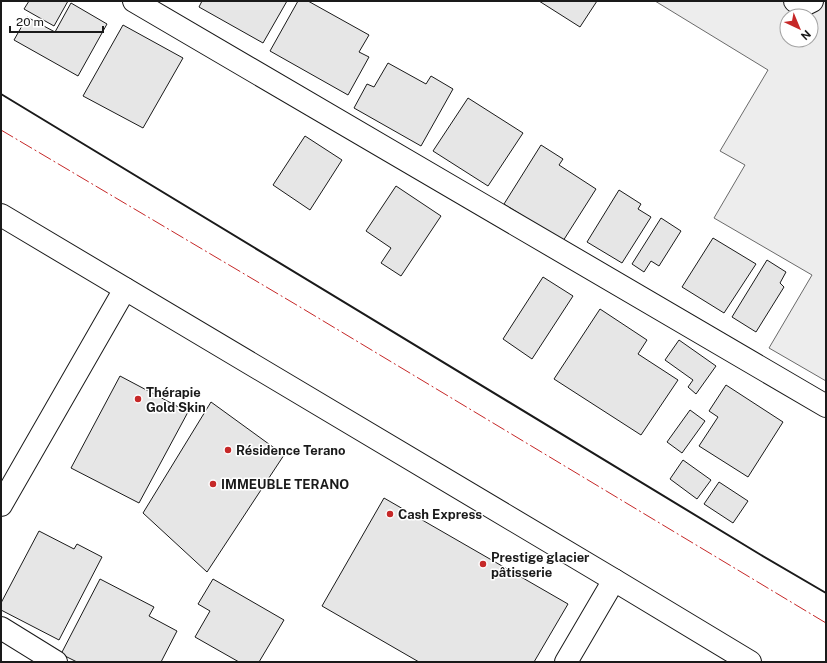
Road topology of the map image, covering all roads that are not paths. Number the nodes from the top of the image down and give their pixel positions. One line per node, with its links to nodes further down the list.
1 (134, 1): 6 (street)
2 (795, 1): 3 (street)
3 (812, 1)
4 (1, 215): 5 (street)
5 (125, 289): 7 (street); 8 (street)
6 (826, 406)
7 (1, 505)
8 (614, 580): 11 (street); 12 (street)
9 (1, 628): 10 (street)
10 (56, 662)
11 (566, 662)
12 (750, 662)

